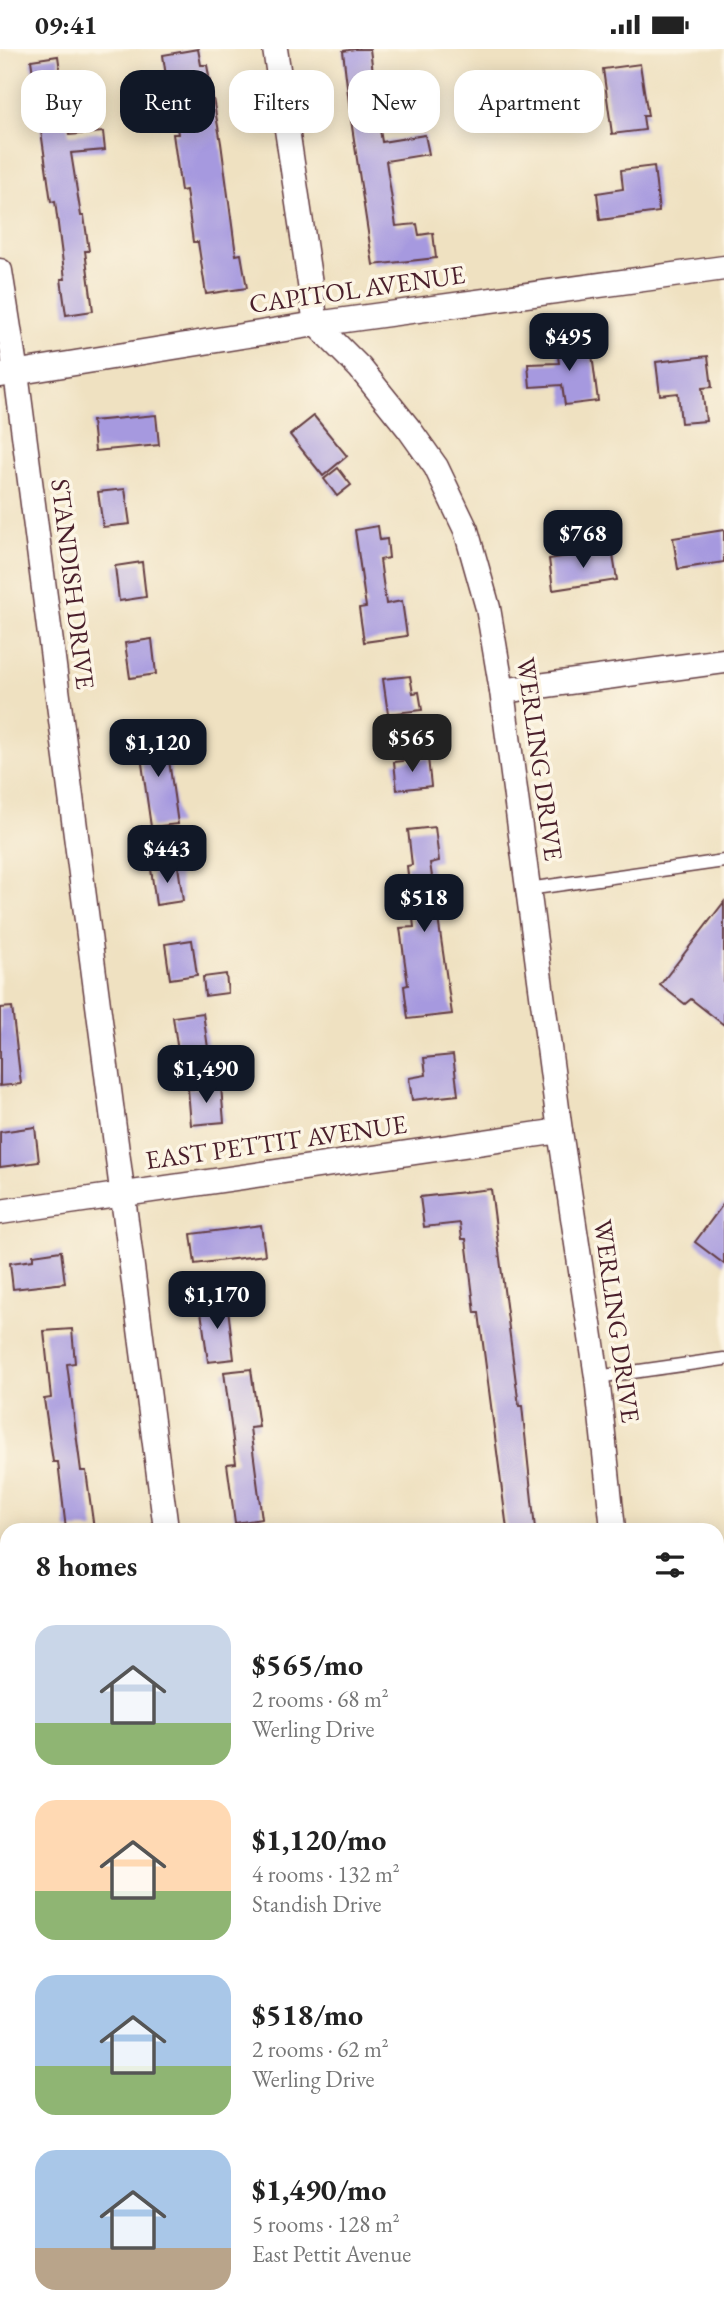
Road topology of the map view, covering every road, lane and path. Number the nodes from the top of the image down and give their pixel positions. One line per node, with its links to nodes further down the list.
1 (275, 49): 4 (street)
2 (724, 268): 4 (street, CAPITOL AVENUE)
3 (0, 271): 5 (street, STANDISH DRIVE)
4 (316, 324): 5 (street, CAPITOL AVENUE); 7 (street, WERLING DRIVE)
5 (8, 374): 11 (street, STANDISH DRIVE)
6 (724, 661): 7 (street)
7 (502, 691): 9 (street, WERLING DRIVE)
8 (724, 860): 9 (lane)
9 (528, 889): 10 (street, WERLING DRIVE)
10 (560, 1131): 11 (street, EAST PETTIT AVENUE); 14 (street, WERLING DRIVE)
11 (121, 1194): 12 (street, EAST PETTIT AVENUE); 15 (street, STANDISH DRIVE)
12 (0, 1212)
13 (724, 1359): 14 (lane)
14 (597, 1377): 16 (street, WERLING DRIVE)
15 (165, 1523)
16 (612, 1523)

